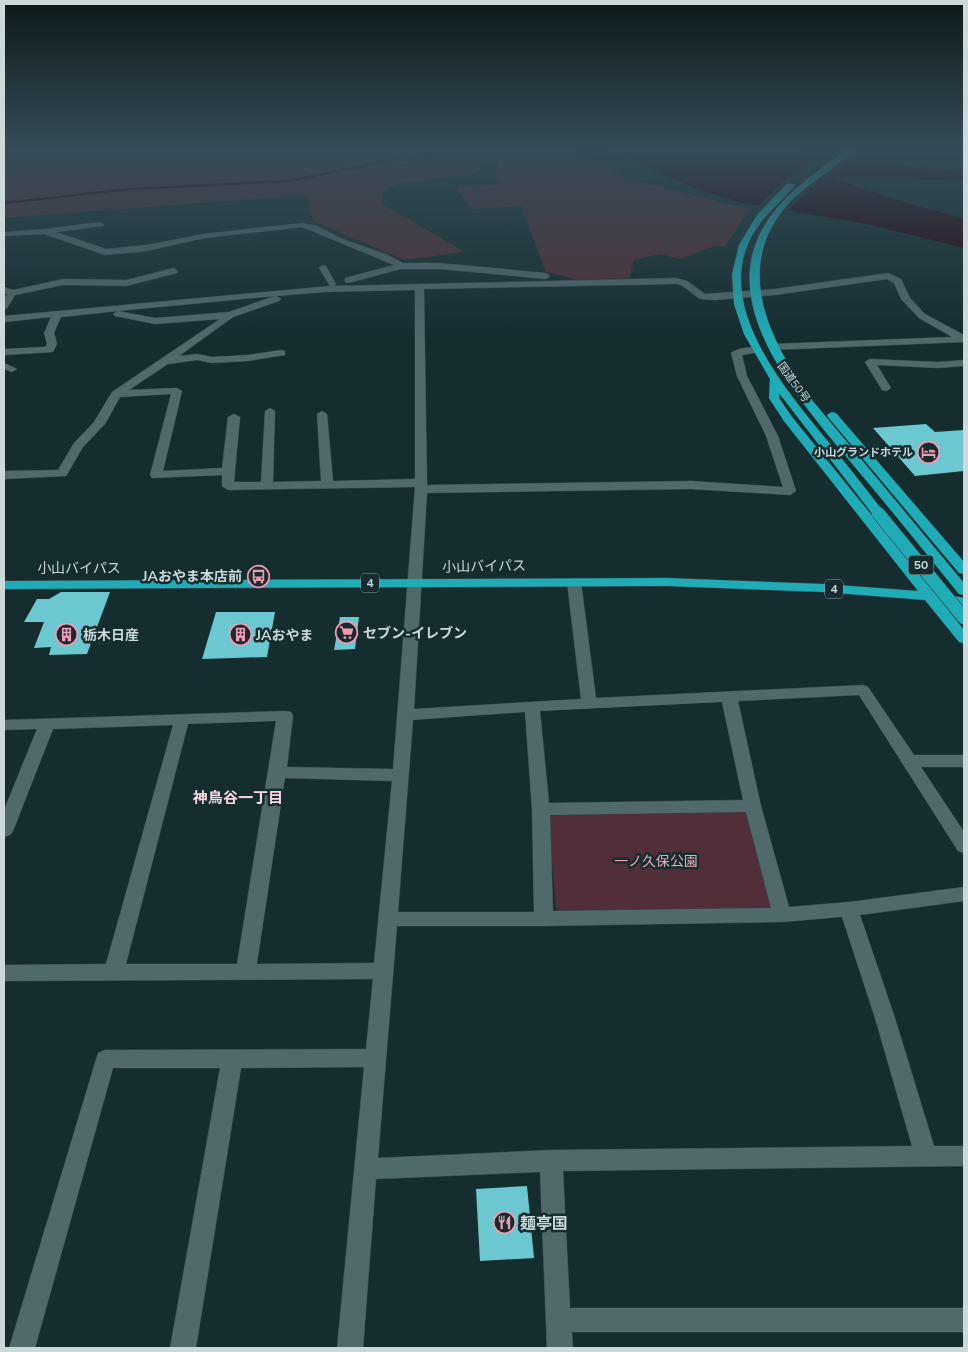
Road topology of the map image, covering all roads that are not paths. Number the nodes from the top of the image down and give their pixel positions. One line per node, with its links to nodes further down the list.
1 (762, 213): 16 (highway, 国道50号 / 50)
2 (777, 213): 15 (highway, 国道50号 / 50)
3 (100, 224): 4 (street)
4 (45, 231): 5 (street); 6 (street)
5 (4, 234)
6 (401, 266): 9 (street); 10 (street)
7 (322, 268): 10 (street)
8 (174, 271): 13 (street)
9 (552, 276)
10 (332, 284): 12 (street)
11 (419, 286): 12 (street); 16 (street); 41 (street)
12 (311, 290): 14 (street)
13 (8, 291): 17 (street)
14 (282, 293): 18 (street); 20 (street)
15 (756, 294): 16 (street); 22 (street); 25 (highway, 国道50号 / 50)
16 (737, 296): 24 (highway, 国道50号 / 50)
17 (4, 306)
18 (100, 310): 19 (street); 20 (street)
19 (56, 314): 21 (street); 26 (street)
20 (230, 315): 28 (street)
21 (4, 320)
22 (964, 339): 23 (street)
23 (856, 344): 25 (street); 29 (street)
24 (756, 350): 31 (highway, 国道50号 / 50); 41 (street)
25 (774, 350): 42 (highway); 46 (highway, 国道50号 / 50)
26 (4, 352)
27 (282, 353): 28 (street)
28 (164, 361): 33 (street)
29 (874, 361): 30 (street); 32 (street)
30 (964, 363)
31 (774, 380): 47 (highway); 49 (highway, 国道50号 / 50, bridge)
32 (886, 388)
33 (116, 394): 37 (street); 38 (street)
34 (270, 411): 40 (street)
35 (322, 414): 39 (street)
36 (234, 417): 37 (street)
37 (228, 471): 40 (street)
38 (4, 475)
39 (327, 483): 40 (street); 41 (street)
40 (267, 484)
41 (420, 486): 44 (street)
42 (964, 570)
43 (574, 582): 44 (highway, 小山バイパス / 4); 47 (highway, 小山バイパス / 4); 52 (street)
44 (415, 583): 45 (highway, 小山バイパス / 4); 54 (street)
45 (4, 585)
46 (964, 592)
47 (931, 596): 48 (highway, 小山バイパス / 4); 50 (highway)
48 (964, 602)
49 (964, 618)
50 (964, 639)
51 (729, 697): 52 (street); 58 (street); 62 (street)
52 (589, 704): 53 (street)
53 (532, 706): 54 (street); 63 (street)
54 (406, 715): 61 (street)
55 (182, 720): 56 (street); 60 (street); 72 (street)
56 (46, 723): 57 (street); 64 (street)
57 (4, 725)
58 (910, 761): 59 (street); 65 (street)
59 (964, 761)
60 (278, 772): 61 (street); 71 (street)
61 (401, 775): 69 (street)
62 (753, 806): 63 (street); 68 (street)
63 (541, 809): 70 (street)
64 (4, 831)
65 (964, 846)
66 (964, 894): 67 (street)
67 (849, 909): 68 (street); 77 (street)
68 (782, 915): 70 (street)
69 (388, 919): 70 (street); 73 (street)
70 (544, 919)
71 (246, 970): 72 (street); 73 (street)
72 (114, 971): 74 (street)
73 (384, 971): 76 (street)
74 (4, 973)
75 (232, 1058): 76 (street); 83 (street); 84 (street)
76 (376, 1058): 80 (street)
77 (926, 1156): 78 (street); 79 (street)
78 (964, 1156)
79 (551, 1161): 80 (street); 81 (street)
80 (366, 1169): 85 (street)
81 (559, 1320): 82 (street); 86 (street)
82 (964, 1320)
83 (22, 1348)
84 (183, 1348)
85 (350, 1348)
86 (560, 1348)

